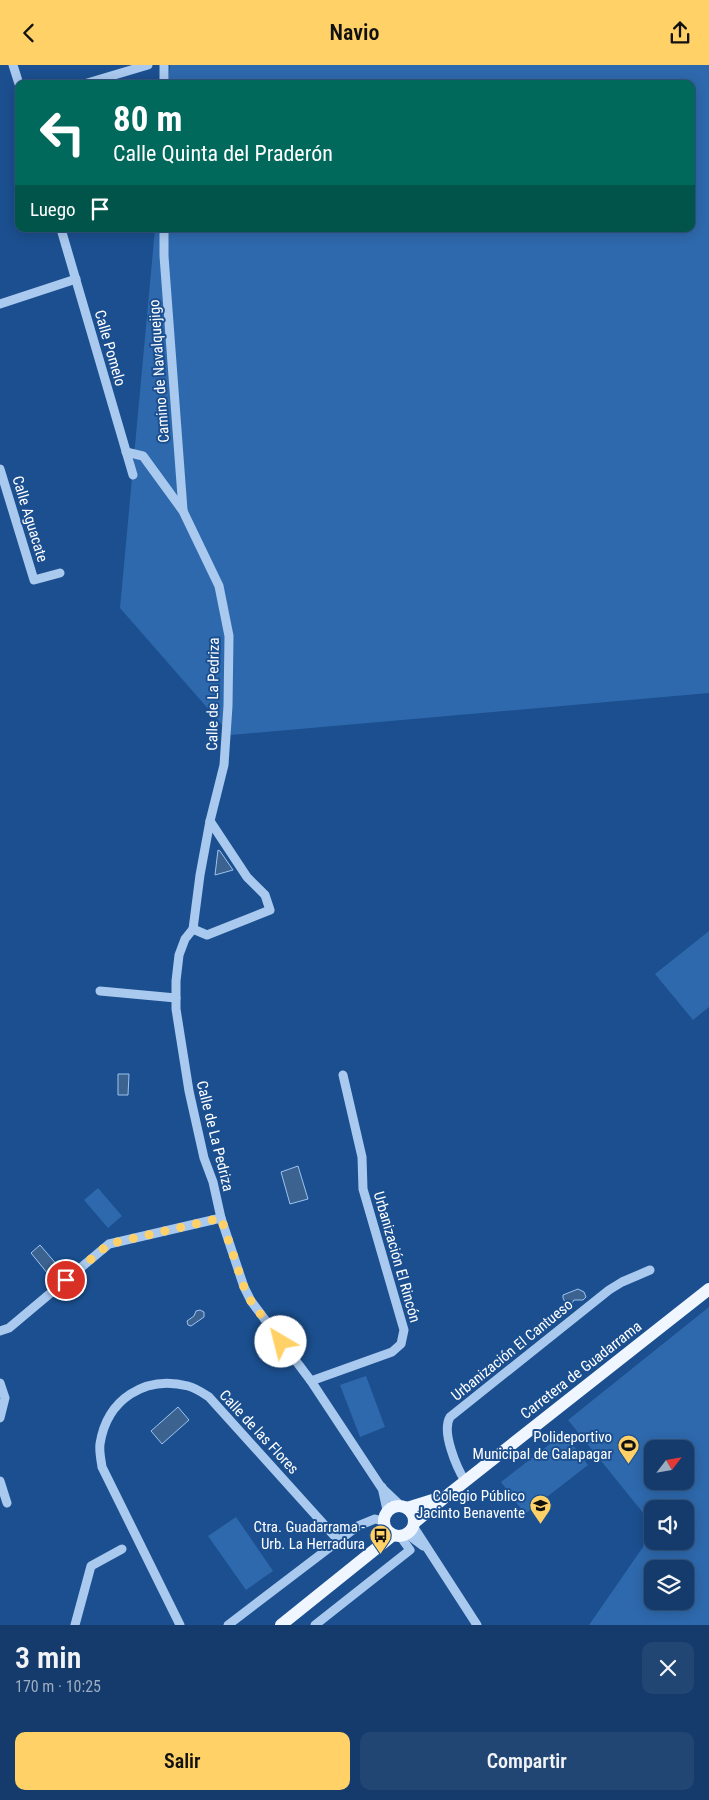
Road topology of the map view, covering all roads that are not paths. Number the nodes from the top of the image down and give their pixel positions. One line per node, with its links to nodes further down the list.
1 (13, 65): 4 (street)
2 (148, 65): 5 (street)
3 (164, 65): 6 (street)
4 (18, 80)
5 (97, 80)
6 (164, 80)
7 (63, 232): 9 (street, Calle Pomelo)
8 (164, 232): 14 (street, Camino de Navalquejigo)
9 (76, 279): 10 (street); 11 (street, Calle Pomelo)
10 (0, 304)
11 (126, 452): 13 (street, Calle Pomelo); 14 (street, Calle de La Pedriza)
12 (0, 469): 15 (street, Calle Aguacate)
13 (132, 475)
14 (183, 511): 16 (street, Calle de La Pedriza)
15 (60, 573)
16 (210, 821): 17 (street, Calle de La Pedriza); 17 (street)
17 (193, 929): 19 (street, Calle de La Pedriza)
18 (100, 991): 19 (street)
19 (176, 998): 21 (street, Calle de La Pedriza)
20 (343, 1075): 25 (street, Urbanización El Rincón)
21 (221, 1218): 24 (street); 25 (street, Calle de La Pedriza)
22 (650, 1270): 29 (street, Urbanización El Cantueso)
23 (709, 1289): 29 (main road, Carretera de Guadarrama)
24 (0, 1331)
25 (311, 1381): 30 (street, Calle de La Pedriza)
26 (0, 1383): 27 (street)
27 (0, 1418)
28 (0, 1481): 32 (street)
29 (465, 1481): 31 (main road, Carretera de Guadarrama)
30 (382, 1487): 33 (street, Calle de La Pedriza); 34 (street, Calle de La Pedriza)
31 (448, 1494): 33 (main road, Carretera de Guadarrama); 35 (main road, Carretera de Guadarrama)
32 (7, 1503)
33 (403, 1507): 34 (main road); 35 (main road)
34 (385, 1519): 35 (main road); 36 (street); 38 (main road, Carretera de Guadarrama)
35 (406, 1531): 38 (main road, Carretera de Guadarrama); 43 (street); 44 (street)
36 (338, 1540): 40 (street, Calle de las Flores); 41 (street)
37 (122, 1549): 39 (street)
38 (364, 1559): 42 (main road, Carretera de Guadarrama)
39 (75, 1625)
40 (180, 1625)
41 (228, 1625)
42 (281, 1625)
43 (315, 1625)
44 (477, 1625)

